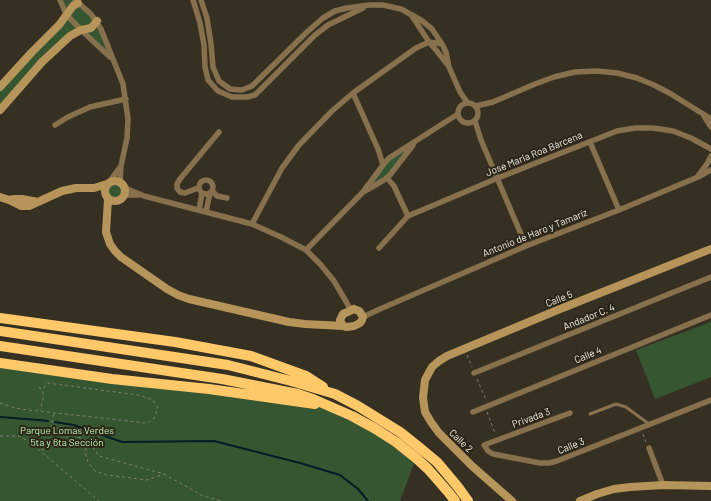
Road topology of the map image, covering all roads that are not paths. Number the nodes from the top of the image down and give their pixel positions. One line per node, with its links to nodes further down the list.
1 (60, 0): 6 (street)
2 (193, 0): 5 (street)
3 (201, 0): 5 (street)
4 (77, 2): 6 (street); 8 (street)
5 (368, 5): 7 (street)
6 (66, 14): 9 (street); 14 (street)
7 (410, 14): 10 (street); 11 (street)
8 (96, 21): 9 (street); 12 (street)
9 (81, 30): 12 (street); 22 (street)
10 (429, 42): 11 (street); 13 (street); 16 (street)
11 (442, 44): 13 (street)
12 (112, 58): 17 (street)
13 (449, 67): 15 (street)
14 (0, 87)
15 (460, 92): 18 (street); 20 (street)
16 (353, 93): 33 (street); 61 (street)
17 (126, 99): 28 (street); 39 (street)
18 (467, 102): 20 (street); 21 (street)
19 (493, 102): 21 (street); 23 (street); 24 (street)
20 (461, 105): 25 (street)
21 (476, 106): 24 (street)
22 (0, 110)
23 (701, 113): 26 (street); 29 (street)
24 (478, 114): 27 (street)
25 (459, 117): 27 (street); 31 (street)
26 (711, 120)
27 (473, 122): 44 (street)
28 (56, 125)
29 (711, 127)
30 (219, 132): 49 (street)
31 (417, 140): 36 (street); 37 (street)
32 (590, 142): 34 (street, Jose Maria Roa Bàrcena); 44 (street, Jose Maria Roa Bàrcena); 58 (street)
33 (378, 149): 36 (street); 38 (street)
34 (711, 149)
35 (711, 156): 43 (street)
36 (391, 157): 37 (street); 38 (street)
37 (399, 163): 41 (street)
38 (383, 165): 42 (street)
39 (121, 166): 46 (street); 50 (street)
40 (711, 170): 43 (street, Antonio de Haro y Tamaríz)
41 (393, 171): 45 (street); 47 (street)
42 (378, 172): 45 (street); 52 (street)
43 (698, 177): 58 (street, Antonio de Haro y Tamaríz)
44 (498, 178): 60 (street, Jose Maria Roa Bàrcena); 62 (street)
45 (385, 179): 47 (street); 52 (street)
46 (109, 183): 48 (street); 50 (street); 55 (street)
47 (394, 186): 60 (street)
48 (94, 188): 54 (street); 55 (street)
49 (198, 188): 51 (street); 53 (street)
50 (123, 189): 55 (street); 57 (street)
51 (211, 192): 53 (street); 56 (street); 59 (street)
52 (362, 192): 65 (street)
53 (202, 193): 57 (street)
54 (0, 197)
55 (110, 198): 71 (street)
56 (227, 198)
57 (199, 210): 59 (street)
58 (619, 210): 62 (street, Antonio de Haro y Tamaríz)
59 (206, 212): 61 (street)
60 (408, 216): 63 (street, Jose Maria Roa Bàrcena)
61 (252, 224): 65 (street)
62 (526, 246): 69 (street, Antonio de Haro y Tamaríz)
63 (379, 248)
64 (711, 249): 76 (street, Calle 5)
65 (306, 250): 67 (street)
66 (711, 278): 75 (street, Andador C. 4)
67 (348, 312): 69 (street); 71 (street)
68 (711, 314): 80 (street, Calle 4)
69 (362, 315): 71 (street)
70 (0, 318): 77 (highway)
71 (341, 323)
72 (0, 331): 77 (highway)
73 (0, 346): 79 (highway)
74 (0, 363): 79 (highway)
75 (474, 372)
76 (425, 380): 90 (street, Calle 2)
77 (335, 394): 89 (highway)
78 (711, 400): 83 (street, Calle 3)
79 (330, 406): 88 (highway)
80 (473, 412)
81 (570, 413): 84 (street, Privada 3)
82 (590, 414): 83 (lane)
83 (649, 424): 84 (street, Calle 3)
84 (498, 439)
85 (649, 448): 86 (street)
86 (664, 485): 87 (street); 91 (street)
87 (711, 486)
88 (455, 501)
89 (468, 501)
90 (512, 501)
91 (580, 501)

